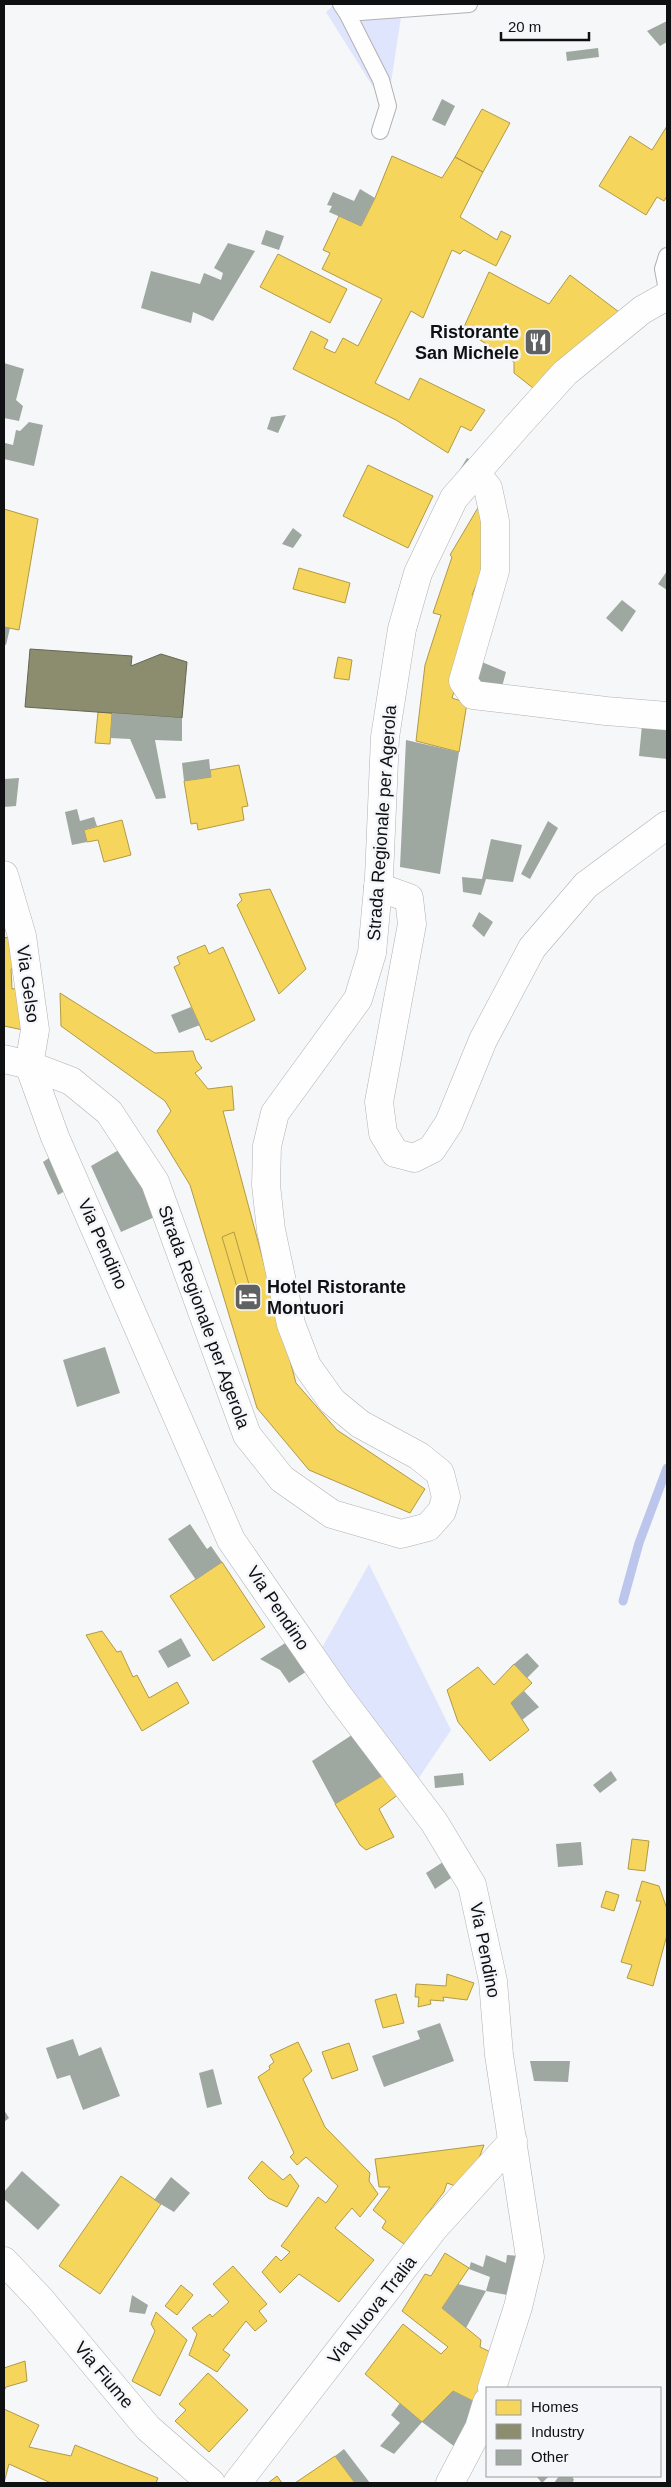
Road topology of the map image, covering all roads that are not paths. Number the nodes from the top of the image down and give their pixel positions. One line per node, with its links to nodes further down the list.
1 (469, 4): 2 (lane)
2 (344, 8): 3 (lane)
3 (380, 130)
4 (667, 256): 5 (lane)
5 (667, 290)
6 (667, 296): 7 (street, Strada Regionale per Agerola)
7 (476, 473): 8 (street); 11 (street, Strada Regionale per Agerola)
8 (667, 716)
9 (667, 825): 11 (street)
10 (4, 875): 12 (street, Via Gelso)
11 (378, 887): 12 (street, Strada Regionale per Agerola)
12 (16, 1062): 13 (street, Via Pendino)
13 (513, 2141): 15 (street, Via Pendino); 18 (street, Via Nuova Tralia)
14 (5, 2267): 17 (street, Via Fiume)
15 (492, 2387)
16 (486, 2405): 19 (street)
17 (212, 2483)
18 (237, 2483)
19 (450, 2483)

